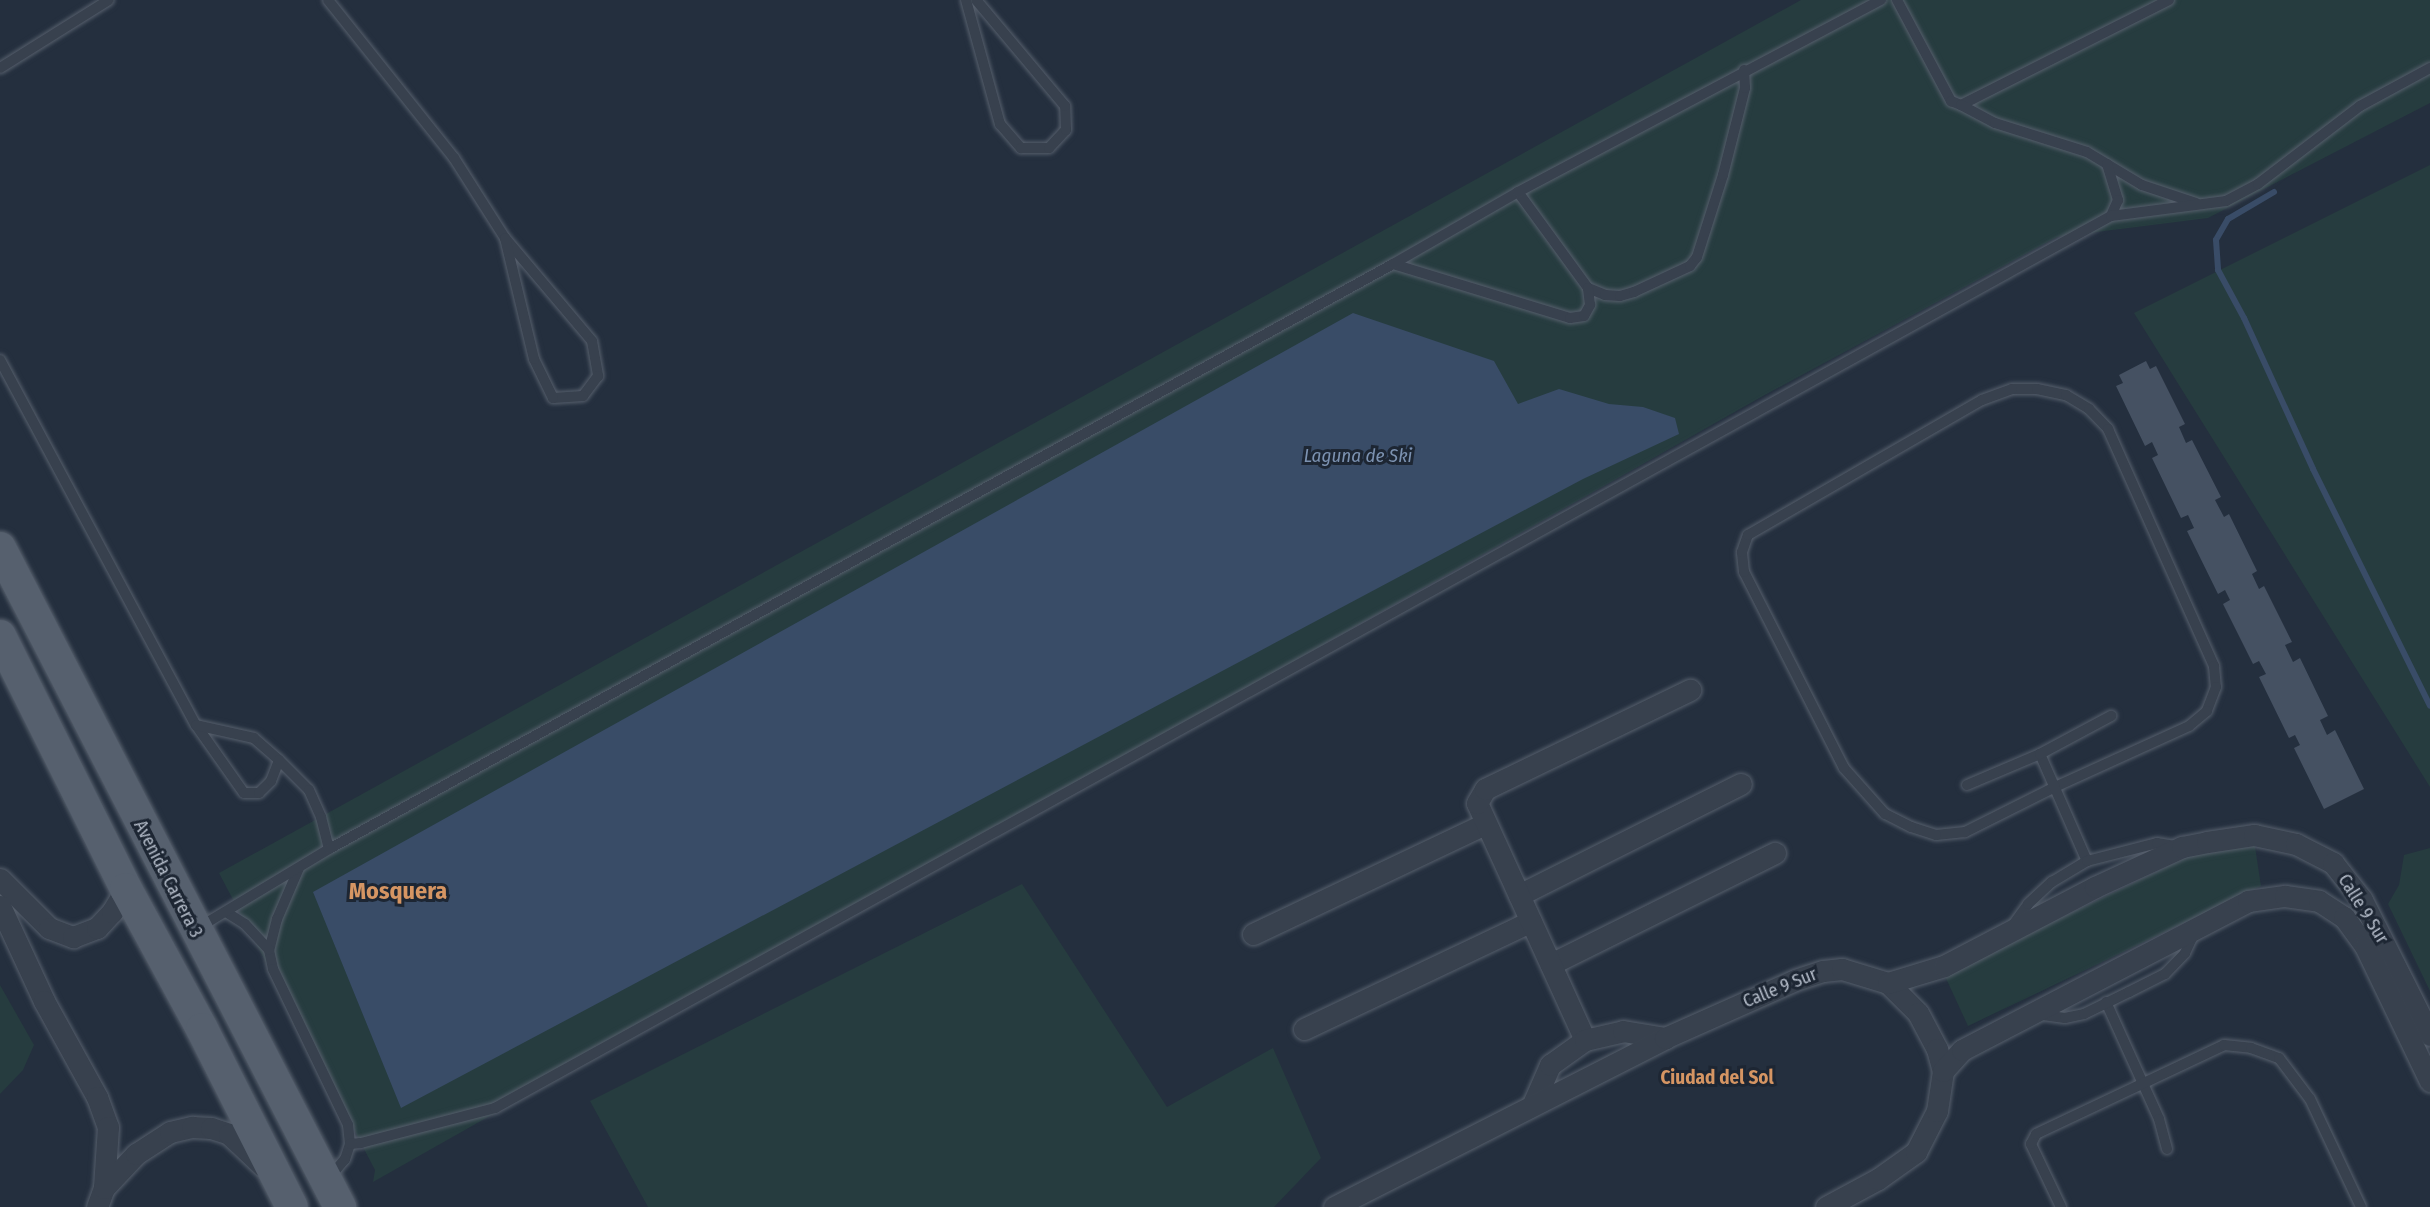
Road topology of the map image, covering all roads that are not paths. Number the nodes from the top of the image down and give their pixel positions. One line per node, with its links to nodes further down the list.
1 (109, 0): 8 (lane)
2 (328, 0): 16 (lane)
3 (967, 0): 4 (lane)
4 (976, 0)
5 (1881, 0): 10 (lane)
6 (1897, 0): 11 (lane)
7 (2169, 0): 11 (lane)
8 (0, 68)
9 (2430, 68): 14 (lane)
10 (1744, 70): 13 (lane); 18 (lane)
11 (1961, 105): 12 (lane)
12 (2106, 162): 14 (lane); 15 (lane)
13 (1518, 192): 17 (lane); 18 (lane)
14 (2199, 205): 15 (lane)
15 (2111, 216): 59 (lane)
16 (505, 238): 16 (lane)
17 (1393, 264): 18 (lane); 32 (lane)
18 (1588, 288)
19 (0, 360): 24 (lane)
20 (0, 548): 43 (main road, Avenida Carrera 3)
21 (0, 636): 37 (main road)
22 (1690, 690): 30 (street)
23 (2111, 716): 25 (lane)
24 (196, 725): 26 (lane); 26 (lane)
25 (2040, 754): 28 (lane); 29 (lane)
26 (279, 760): 32 (lane)
27 (1741, 784): 38 (street)
28 (1967, 785)
29 (2055, 787): 29 (lane); 34 (lane)
30 (1485, 824): 38 (street); 45 (street)
31 (2182, 847): 34 (lane); 44 (street, Calle 9 Sur); 52 (street, Calle 9 Sur)
32 (329, 849): 35 (lane)
33 (1775, 853): 47 (street)
34 (2087, 861): 44 (lane)
35 (299, 868): 40 (lane); 46 (lane)
36 (0, 879): 37 (street)
37 (126, 889): 63 (main road)
38 (1519, 895): 41 (street)
39 (0, 906): 62 (street)
40 (226, 912): 43 (lane); 46 (lane)
41 (1531, 921): 47 (street); 51 (street)
42 (2199, 926): 49 (lane); 50 (street, Calle 9 Sur); 56 (street, Calle 9 Sur)
43 (194, 930): 61 (main road, Avenida Carrera 3)
44 (2009, 931): 48 (street, Calle 9 Sur)
45 (1252, 934)
46 (269, 950): 59 (lane)
47 (1550, 964): 54 (street)
48 (1888, 983): 53 (street, Calle 9 Sur); 55 (street)
49 (2106, 1002): 50 (lane); 57 (lane)
50 (2034, 1013): 55 (street, Calle 9 Sur)
51 (1304, 1029)
52 (2430, 1035)
53 (1665, 1038): 54 (street); 58 (street, Calle 9 Sur)
54 (1585, 1040): 58 (street)
55 (1943, 1071): 65 (street)
56 (2430, 1081)
57 (2144, 1085): 60 (lane); 66 (lane); 67 (lane)
58 (1533, 1104): 64 (street, Calle 9 Sur)
59 (350, 1143): 61 (lane)
60 (2167, 1149)
61 (333, 1194)
62 (100, 1198): 63 (street)
63 (288, 1198)
64 (1334, 1207)
65 (1826, 1207)
66 (2061, 1207)
67 (2361, 1207)

